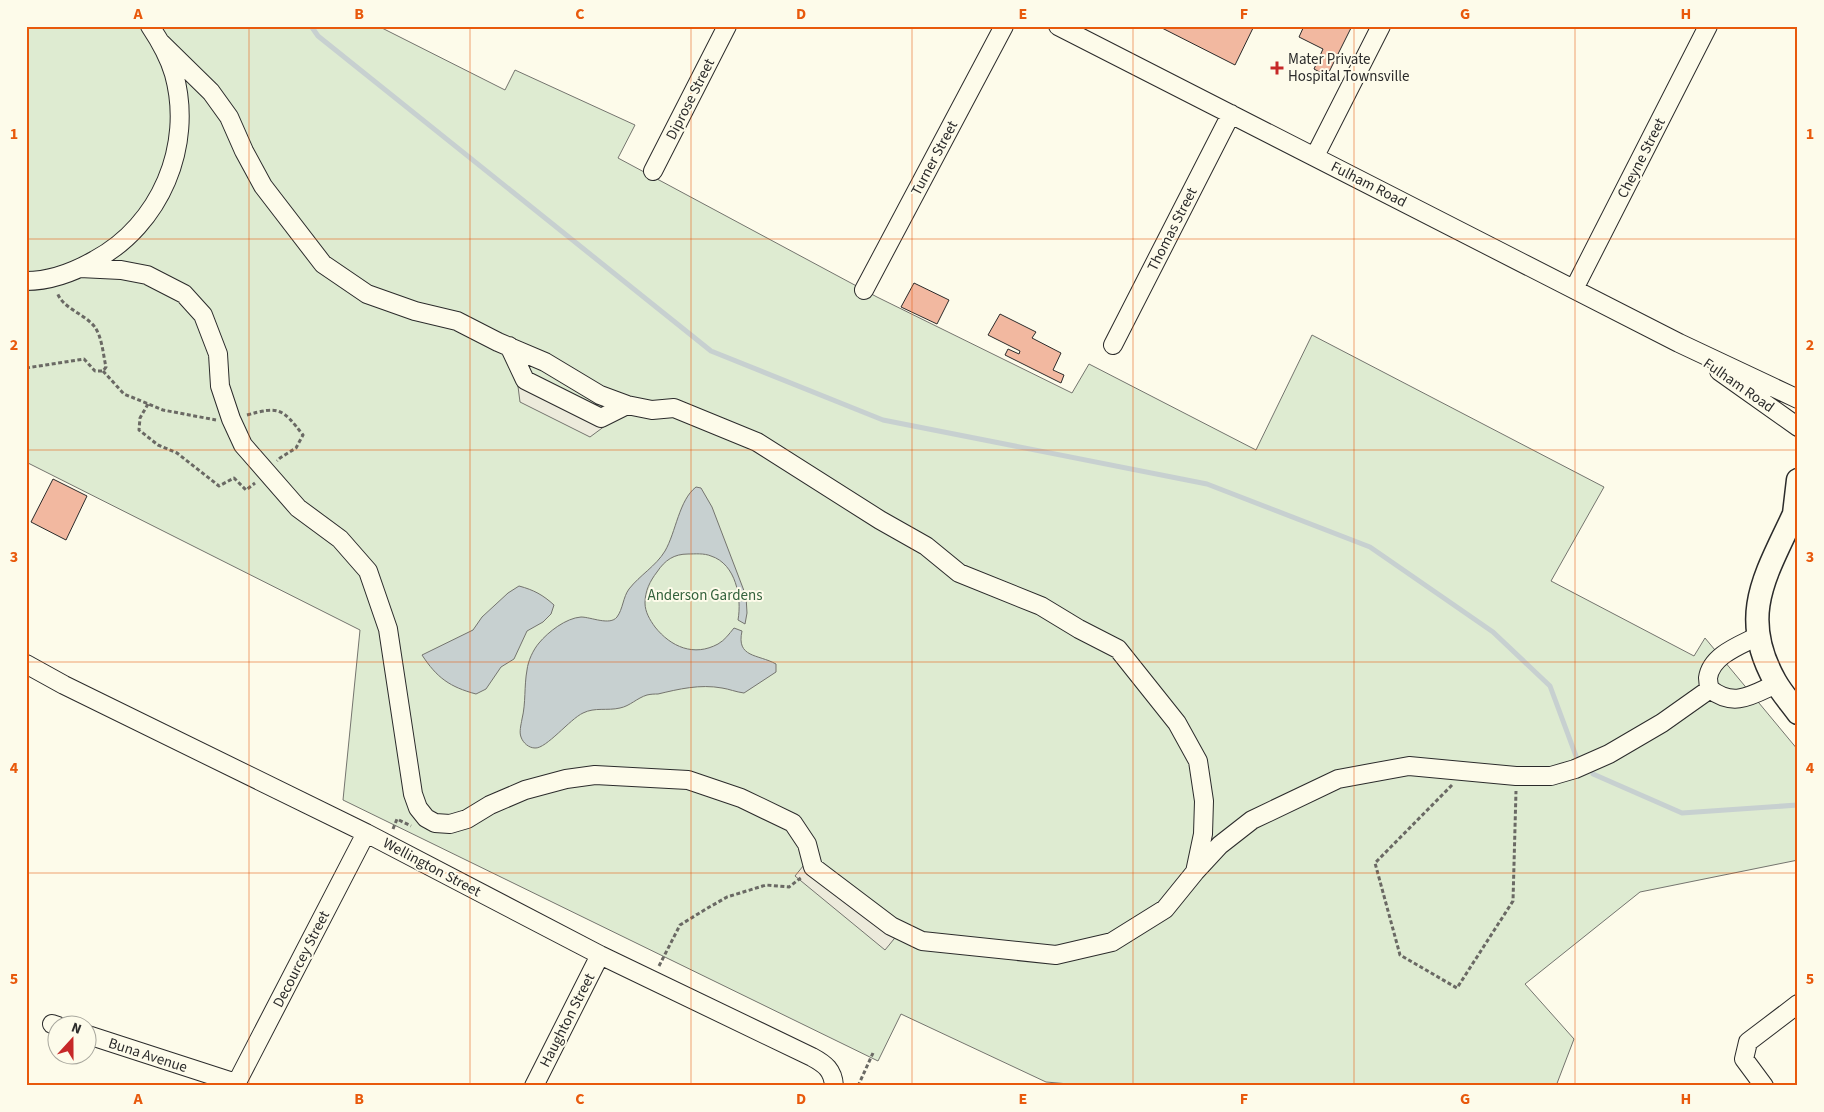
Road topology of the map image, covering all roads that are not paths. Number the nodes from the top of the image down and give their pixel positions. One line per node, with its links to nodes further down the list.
1 (150, 26): 7 (street)
2 (727, 26): 10 (street, Diprose Street)
3 (1004, 26): 14 (street, Turner Street)
4 (1058, 26): 8 (street, Fulham Road)
5 (1381, 26): 9 (street)
6 (1708, 26): 13 (street, Cheyne Street)
7 (161, 43): 11 (street); 17 (street)
8 (1230, 114): 9 (street, Fulham Road); 16 (street, Thomas Street)
9 (1315, 156): 13 (street, Fulham Road)
10 (654, 171)
11 (80, 268): 12 (street); 29 (street)
12 (26, 281)
13 (1574, 289): 15 (street, Fulham Road)
14 (864, 290)
15 (1679, 343): 18 (street, Fulham Road); 20 (street, Fulham Road)
16 (1112, 345)
17 (509, 346): 19 (street); 19 (street)
18 (1798, 399)
19 (628, 405): 29 (street)
20 (1798, 427)
21 (1798, 480): 22 (main road)
22 (1796, 511): 23 (main road)
23 (1758, 636): 25 (main road); 26 (street)
24 (26, 664): 28 (street, Wellington Street)
25 (1776, 684): 26 (street); 27 (main road)
26 (1710, 690): 29 (street)
27 (1798, 712)
28 (366, 833): 30 (street, Wellington Street); 34 (street, Decourcey Street)
29 (1195, 872)
30 (600, 955): 33 (street, Wellington Street); 35 (street, Haughton Street)
31 (1798, 1004): 36 (street)
32 (98, 1038): 34 (street, Buna Avenue)
33 (834, 1081)
34 (236, 1085)
35 (534, 1086)
36 (1764, 1086)

